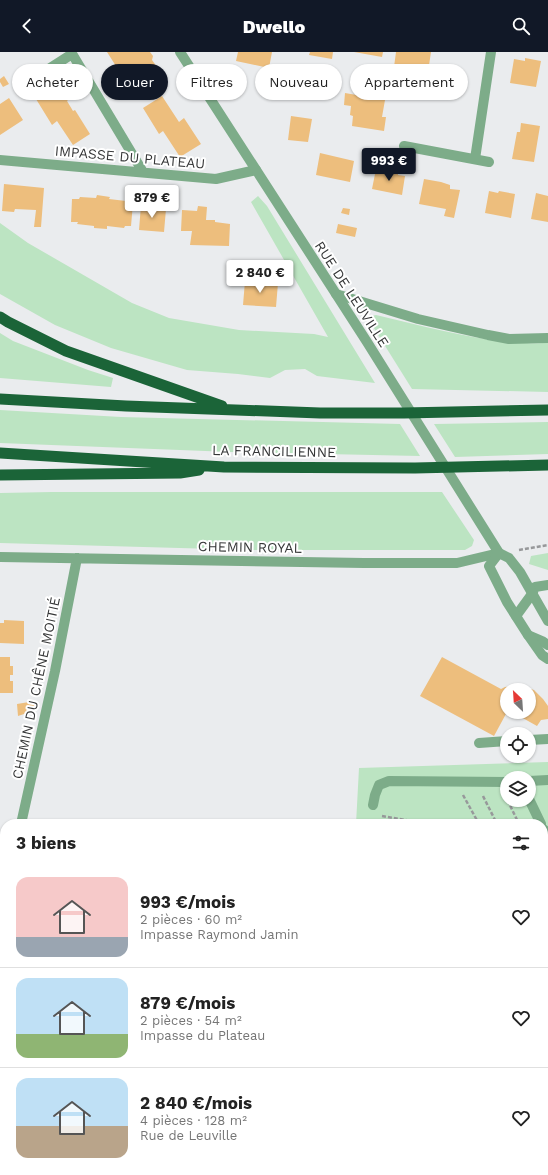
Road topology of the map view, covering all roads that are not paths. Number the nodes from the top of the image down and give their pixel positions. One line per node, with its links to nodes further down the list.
1 (180, 52): 9 (street, RUE DE LEUVILLE)
2 (491, 52): 6 (street)
3 (71, 53): 4 (street); 10 (street)
4 (55, 64)
5 (404, 146): 6 (street)
6 (475, 159): 8 (street)
7 (0, 160): 10 (street, IMPASSE DU PLATEAU)
8 (489, 162)
9 (256, 170): 10 (street, IMPASSE DU PLATEAU); 11 (street, RUE DE LEUVILLE)
10 (143, 172)
11 (336, 294): 13 (street); 21 (street, RUE DE LEUVILLE)
12 (0, 316): 15 (highway)
13 (548, 338)
14 (0, 399): 15 (highway)
15 (234, 410): 16 (highway)
16 (548, 410)
17 (0, 453): 19 (highway, LA FRANCILIENNE)
18 (548, 465): 19 (highway, LA FRANCILIENNE)
19 (224, 467): 20 (highway)
20 (0, 475)
21 (499, 552): 23 (street, CHEMIN ROYAL); 25 (street, RUE DE LEUVILLE); 26 (street)
22 (0, 557): 23 (street, CHEMIN ROYAL)
23 (77, 558): 40 (street, CHEMIN DU CHÊNE MOITIÉ)
24 (548, 585): 25 (street)
25 (532, 594): 26 (street); 27 (street, RUE DE LEUVILLE)
26 (516, 616): 28 (street)
27 (548, 621)
28 (528, 635): 29 (street); 30 (street)
29 (548, 645)
30 (548, 659)
31 (548, 739): 32 (street)
32 (536, 740)
33 (500, 742): 34 (street)
34 (479, 743)
35 (548, 780): 36 (street)
36 (536, 781)
37 (500, 782): 38 (street)
38 (372, 805)
39 (533, 807): 41 (street)
40 (22, 819)
41 (539, 819)

